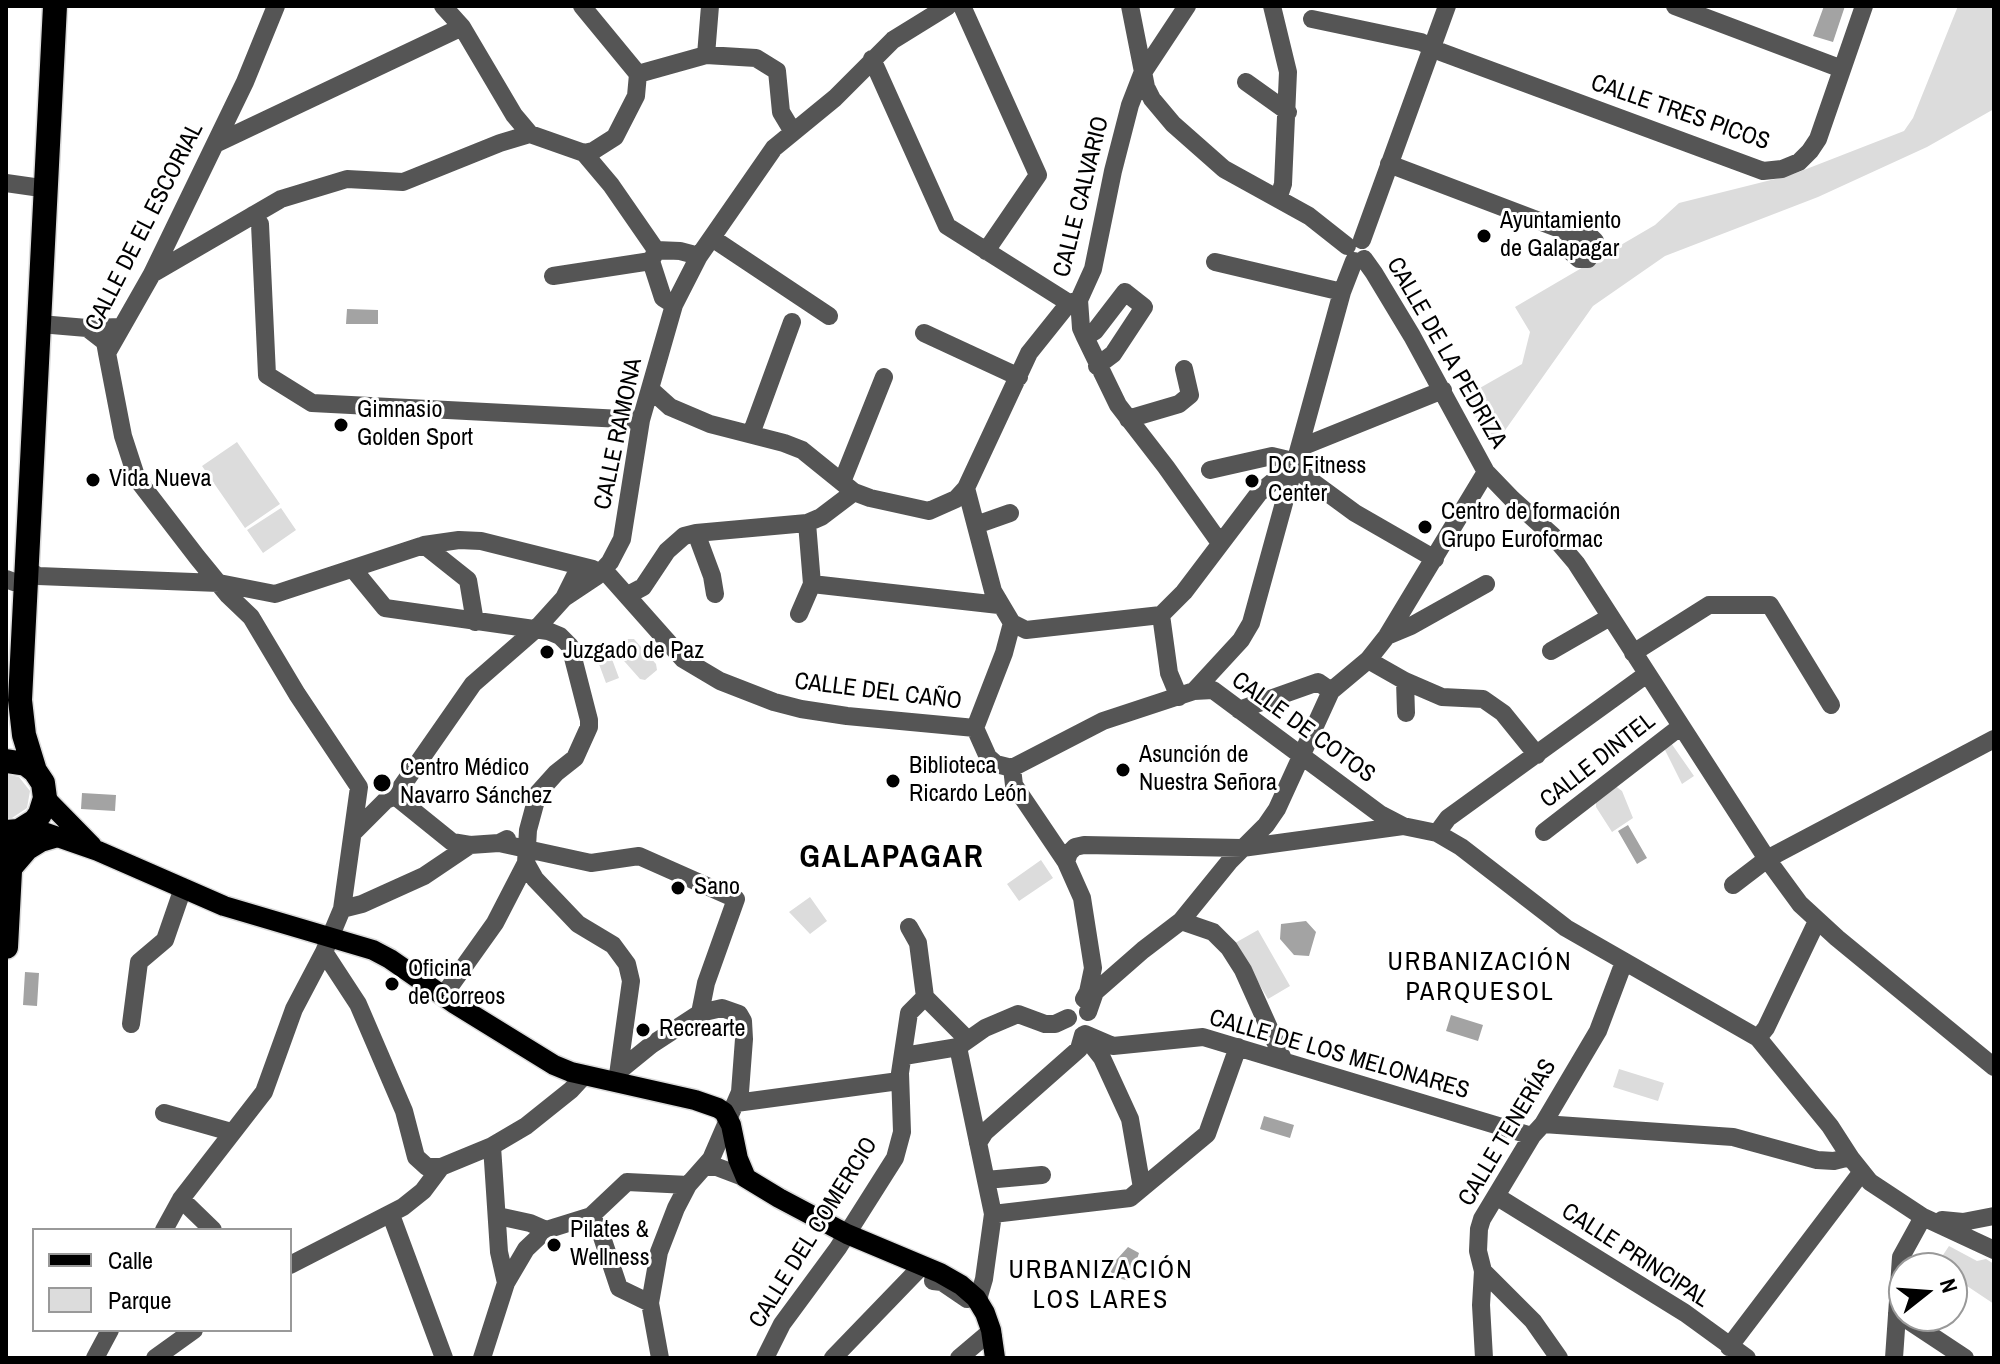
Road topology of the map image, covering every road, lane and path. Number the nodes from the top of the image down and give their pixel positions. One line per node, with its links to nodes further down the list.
1 (43, 6): 31 (highway)
2 (55, 6): 49 (highway)
3 (276, 6): 27 (street, CALLE DE EL ESCORIAL)
4 (443, 6): 16 (street)
5 (582, 6): 21 (street)
6 (710, 6): 18 (street)
7 (948, 6): 19 (street, CALLE RAMONA)
8 (962, 6): 36 (street)
9 (1130, 6): 22 (street, CALLE DE LA PEDRIZA)
10 (1187, 6): 22 (street, CALLE CALVARIO)
11 (1272, 6): 24 (street)
12 (1447, 6): 17 (street)
13 (1675, 6): 20 (street)
14 (1864, 6): 20 (street, CALLE TRES PICOS)
15 (1312, 19): 17 (street, CALLE TRES PICOS)
16 (462, 27): 26 (street); 27 (street)
17 (1432, 48): 20 (street, CALLE TRES PICOS); 29 (street)
18 (706, 55): 21 (street); 25 (street)
19 (872, 59): 25 (street, CALLE RAMONA); 36 (street)
20 (1842, 69)
21 (638, 74): 28 (street)
22 (1142, 74): 32 (street, CALLE DE LA PEDRIZA); 44 (street, CALLE CALVARIO)
23 (1246, 82): 24 (street)
24 (1288, 112): 32 (street)
25 (793, 132): 35 (street, CALLE RAMONA)
26 (530, 134): 28 (street); 33 (street)
27 (215, 144): 41 (street, CALLE DE EL ESCORIAL)
28 (584, 153): 38 (street)
29 (1389, 164): 34 (street); 37 (street)
30 (6, 183): 31 (street)
31 (34, 187): 79 (highway)
32 (1278, 199): 37 (street, CALLE DE LA PEDRIZA)
33 (253, 215): 41 (street); 62 (street)
34 (1576, 235)
35 (712, 238): 39 (street, CALLE RAMONA); 46 (street)
36 (986, 251): 44 (street)
37 (1357, 251): 43 (street); 60 (street, CALLE DE LA PEDRIZA)
38 (653, 255): 39 (street); 42 (street); 45 (street)
39 (699, 256): 45 (street, CALLE RAMONA)
40 (1215, 262): 43 (street)
41 (152, 274): 50 (street, CALLE DE EL ESCORIAL)
42 (553, 276)
43 (1342, 292): 64 (street)
44 (1074, 302): 47 (street, CALLE CALVARIO); 52 (street)
45 (674, 305): 59 (street, CALLE RAMONA)
46 (829, 316)
47 (1054, 321): 52 (street); 58 (street, CALLE CALVARIO)
48 (792, 322): 63 (street)
49 (40, 324): 51 (street); 79 (highway)
50 (122, 327): 51 (street); 54 (street, CALLE DE EL ESCORIAL)
51 (87, 328): 54 (street)
52 (1083, 332): 55 (street); 55 (street)
53 (924, 333): 58 (street)
54 (107, 353): 82 (street, CALLE DE EL ESCORIAL)
55 (1097, 366): 61 (street)
56 (1184, 369): 61 (street)
57 (884, 377): 67 (street)
58 (1019, 377): 68 (street, CALLE CALVARIO)
59 (650, 389): 62 (street, CALLE RAMONA); 63 (street)
60 (1443, 390): 64 (street); 66 (street, CALLE DE LA PEDRIZA)
61 (1128, 419): 73 (street)
62 (641, 420): 78 (street, CALLE RAMONA)
63 (751, 434): 67 (street)
64 (1297, 460): 65 (street); 73 (street); 75 (street); 103 (street)
65 (1210, 470)
66 (1486, 472): 75 (street); 91 (street, CALLE DE LA PEDRIZA)
67 (848, 487): 68 (street); 70 (street)
68 (966, 488): 71 (street)
69 (1010, 513): 71 (street)
70 (807, 523): 72 (street); 80 (street)
71 (976, 525): 87 (street)
72 (696, 533): 84 (street); 85 (street)
73 (1220, 543): 89 (street)
74 (424, 545): 76 (street); 77 (street); 92 (street)
75 (1435, 559): 95 (street)
76 (583, 568): 78 (street); 86 (street)
77 (353, 569): 83 (street); 92 (street)
78 (604, 570): 85 (street, CALLE DEL CAÑO); 86 (street)
79 (18, 582): 82 (street); 106 (highway); 115 (highway)
80 (812, 584): 87 (street); 88 (street)
81 (1486, 584): 95 (street)
82 (224, 589): 83 (street); 90 (street, CALLE DE EL ESCORIAL)
83 (275, 594): 90 (street)
84 (715, 594)
85 (628, 595): 109 (street, CALLE DEL CAÑO)
86 (560, 604): 94 (street); 96 (street)
87 (999, 605): 93 (street)
88 (799, 614)
89 (1161, 615): 93 (street); 103 (street)
90 (251, 617): 121 (street, CALLE DE EL ESCORIAL)
91 (1610, 617): 97 (street); 98 (street, CALLE DE LA PEDRIZA)
92 (475, 622): 94 (street)
93 (1012, 623): 109 (street)
94 (536, 629): 96 (street); 116 (street)
95 (1387, 636): 99 (street)
96 (570, 646): 120 (street)
97 (1551, 651)
98 (1633, 653): 100 (street, CALLE DE LA PEDRIZA); 104 (street)
99 (1368, 660): 101 (street); 102 (street)
100 (1647, 674): 108 (street, CALLE DE LA PEDRIZA); 112 (street)
101 (1405, 681): 107 (street); 112 (street)
102 (1331, 691): 105 (street); 111 (street)
103 (1186, 694): 105 (street, CALLE DE COTOS); 114 (street)
104 (1831, 705)
105 (1239, 710): 111 (street, CALLE DE COTOS)
106 (6, 712)
107 (1406, 713)
108 (1680, 727): 122 (street, CALLE DINTEL); 130 (street, CALLE DE LA PEDRIZA)
109 (975, 728): 114 (street, CALLE DEL CAÑO)
110 (1994, 739): 130 (street)
111 (1300, 755): 118 (street, CALLE DE COTOS); 127 (street)
112 (1537, 755): 123 (street)
113 (6, 761): 115 (highway)
114 (1012, 768): 131 (street)
115 (35, 771): 117 (highway)
116 (395, 796): 121 (street); 126 (street)
117 (45, 798): 119 (highway); 128 (main road)
118 (1403, 826): 123 (street); 127 (street)
119 (18, 830): 124 (main road); 132 (highway)
120 (528, 830): 125 (street); 129 (street)
121 (354, 832): 135 (street)
122 (1544, 832)
123 (1437, 833): 141 (street)
124 (58, 837): 128 (main road); 132 (main road)
125 (499, 843): 126 (street); 129 (street)
126 (470, 845): 135 (street)
127 (1234, 848): 131 (street); 136 (street)
128 (98, 851): 134 (main road)
129 (526, 857): 144 (street); 146 (street); 156 (street)
130 (1767, 859): 133 (street); 137 (street, CALLE DE LA PEDRIZA)
131 (1066, 862): 142 (street)
132 (10, 871): 140 (highway)
133 (1733, 885)
134 (183, 888): 139 (main road); 148 (street)
135 (342, 909): 139 (street)
136 (1181, 921): 143 (street); 154 (street)
137 (1817, 921): 150 (street); 155 (street, CALLE DE LA PEDRIZA)
138 (909, 927): 145 (street)
139 (327, 945): 144 (main road); 162 (street); 166 (street)
140 (6, 947)
141 (1624, 962): 150 (street); 161 (street, CALLE TENERÍAS)
142 (1093, 968): 143 (street); 147 (street)
143 (1110, 978): 147 (street)
144 (443, 996): 157 (main road)
145 (925, 997): 151 (street); 153 (street, CALLE DEL COMERCIO)
146 (700, 1013): 156 (street); 159 (street)
147 (1077, 1014): 149 (street); 151 (street)
148 (131, 1024)
149 (1084, 1035): 152 (street, CALLE DE LOS MELONARES); 163 (street); 173 (street)
150 (1758, 1038): 165 (street)
151 (963, 1044): 153 (street); 163 (street)
152 (1238, 1047): 154 (street, CALLE DE LOS MELONARES); 173 (street)
153 (904, 1056): 158 (street, CALLE DEL COMERCIO)
154 (1283, 1059): 161 (street, CALLE DE LOS MELONARES)
155 (1994, 1067)
156 (618, 1076): 157 (main road); 159 (main road)
157 (583, 1077): 164 (street)
158 (899, 1081): 159 (street); 186 (street, CALLE DEL COMERCIO)
159 (732, 1111): 167 (street); 170 (main road)
160 (164, 1113): 162 (street)
161 (1538, 1130): 165 (street, CALLE DE LOS MELONARES); 174 (street, CALLE TENERÍAS)
162 (231, 1132): 175 (street)
163 (978, 1143): 171 (street)
164 (492, 1146): 166 (street); 178 (street)
165 (1846, 1151): 168 (street)
166 (441, 1167): 177 (street)
167 (706, 1167): 170 (street); 172 (street)
168 (1861, 1173): 181 (street); 201 (street)
169 (1042, 1175): 171 (street)
170 (746, 1178): 186 (main road)
171 (986, 1180): 176 (street)
172 (688, 1185): 179 (street); 195 (street)
173 (1142, 1188): 176 (street)
174 (1496, 1196): 191 (street, CALLE TENERÍAS); 201 (street, CALLE PRINCIPAL)
175 (181, 1199): 183 (street); 184 (street)
176 (993, 1214): 194 (street)
177 (391, 1215): 190 (street); 204 (street)
178 (498, 1216): 185 (street); 193 (street)
179 (591, 1216): 185 (street); 195 (street)
180 (1994, 1216): 181 (street)
181 (1923, 1217): 187 (street); 188 (street)
182 (1994, 1223): 187 (street)
183 (165, 1228)
184 (211, 1228)
185 (546, 1230): 193 (street)
186 (847, 1234): 189 (main road); 207 (street, CALLE DEL COMERCIO)
187 (1994, 1248)
188 (1904, 1252)
189 (888, 1253): 192 (main road); 194 (main road)
190 (292, 1264)
191 (1483, 1271): 211 (street, CALLE TENERÍAS); 212 (street)
192 (925, 1276): 194 (street); 200 (main road); 208 (street)
193 (506, 1283): 205 (street)
194 (976, 1298): 200 (main road)
195 (650, 1303): 206 (street)
196 (109, 1332): 202 (street)
197 (191, 1332): 203 (street)
198 (1896, 1332): 214 (street)
199 (1926, 1332): 215 (street)
200 (989, 1336): 209 (street); 210 (main road)
201 (1729, 1347): 213 (street, CALLE PRINCIPAL)
202 (95, 1358)
203 (155, 1358)
204 (444, 1358)
205 (482, 1358)
206 (660, 1358)
207 (765, 1358)
208 (833, 1358)
209 (959, 1358)
210 (994, 1358)
211 (1484, 1358)
212 (1559, 1358)
213 (1747, 1358)
214 (1894, 1358)
215 (1965, 1358)

